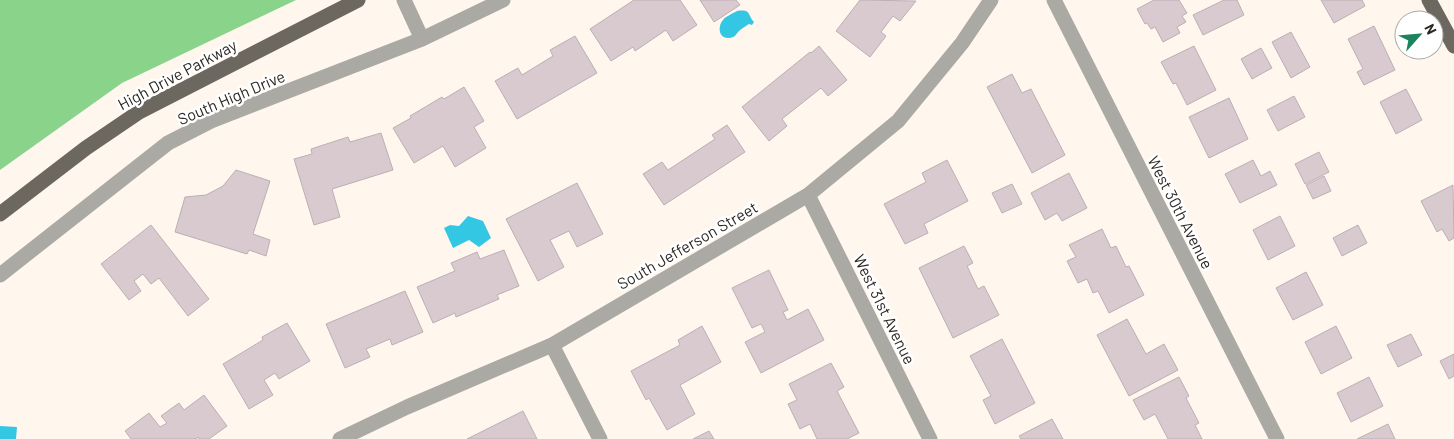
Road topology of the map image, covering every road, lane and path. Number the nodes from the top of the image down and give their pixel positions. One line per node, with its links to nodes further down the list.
1 (358, 0): 10 (main road, High Drive Parkway)
2 (404, 0): 7 (street)
3 (503, 0): 7 (street, South High Drive)
4 (992, 0): 9 (street, South Jefferson Street)
5 (1054, 0): 16 (street, West 30th Avenue)
6 (1429, 0): 8 (main road)
7 (422, 39): 11 (street, South High Drive)
8 (1454, 46)
9 (808, 195): 12 (street, South Jefferson Street); 15 (street, West 31st Avenue)
10 (0, 214)
11 (0, 275)
12 (552, 345): 13 (street, South Jefferson Street); 14 (street)
13 (340, 439)
14 (600, 439)
15 (930, 439)
16 (1277, 439)

